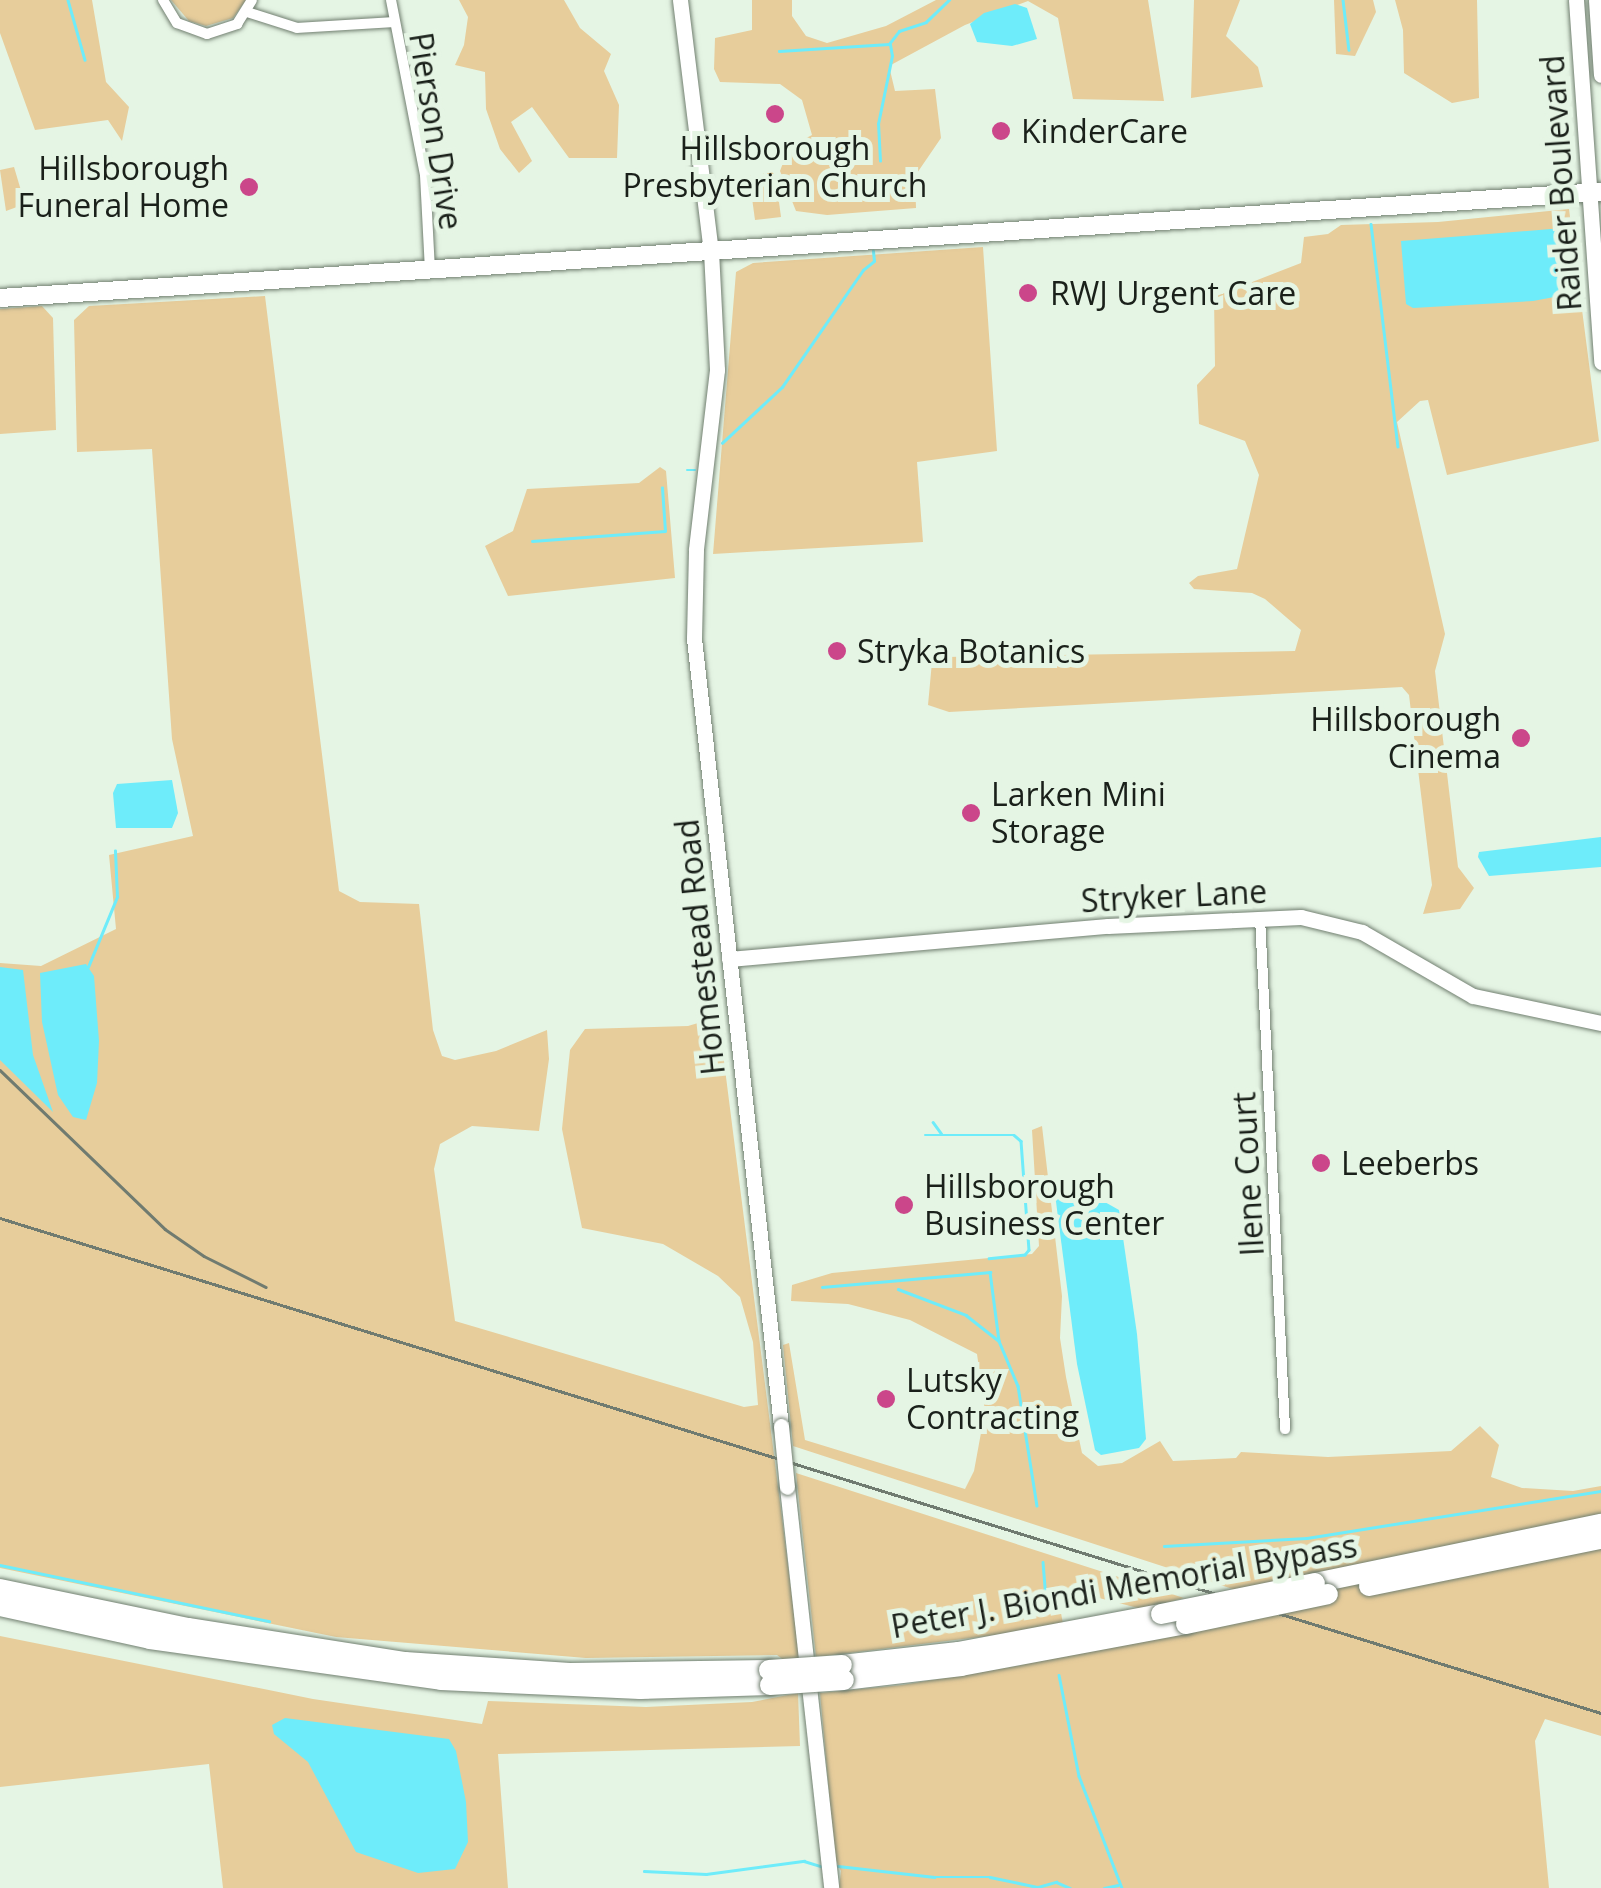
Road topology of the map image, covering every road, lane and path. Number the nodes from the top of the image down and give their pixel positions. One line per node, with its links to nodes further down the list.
1 (162, 0): 7 (street)
2 (252, 0): 7 (street)
3 (391, 0): 8 (street, Pierson Drive)
4 (680, 0): 11 (street, Homestead Road)
5 (1576, 0): 10 (street, Raider Boulevard)
6 (1596, 0): 9 (street, Raider Boulevard)
7 (247, 12): 8 (street)
8 (394, 22): 12 (street, Pierson Drive)
9 (1601, 75)
10 (1595, 192): 11 (main road); 14 (street, Raider Boulevard)
11 (711, 251): 12 (main road); 16 (street, Homestead Road)
12 (430, 269): 13 (main road)
13 (0, 298)
14 (1601, 362)
15 (1260, 917): 16 (street, Stryker Lane); 17 (street, Stryker Lane); 18 (street, Ilene Court)
16 (729, 960): 26 (street, Homestead Road, bridge)
17 (1601, 1023)
18 (1285, 1428)
19 (1601, 1524): 21 (highway, Peter J. Biondi Memorial Bypass)
20 (1601, 1539): 21 (highway, Peter J. Biondi Memorial Bypass)
21 (1322, 1588): 24 (highway, Peter J. Biondi Memorial Bypass, bridge); 24 (highway, Peter J. Biondi Memorial Bypass, bridge)
22 (0, 1590): 25 (highway, Peter J. Biondi Memorial Bypass)
23 (0, 1606): 25 (highway, Peter J. Biondi Memorial Bypass)
24 (843, 1672): 25 (highway, Peter J. Biondi Memorial Bypass, bridge)
25 (769, 1678)
26 (831, 1888)

